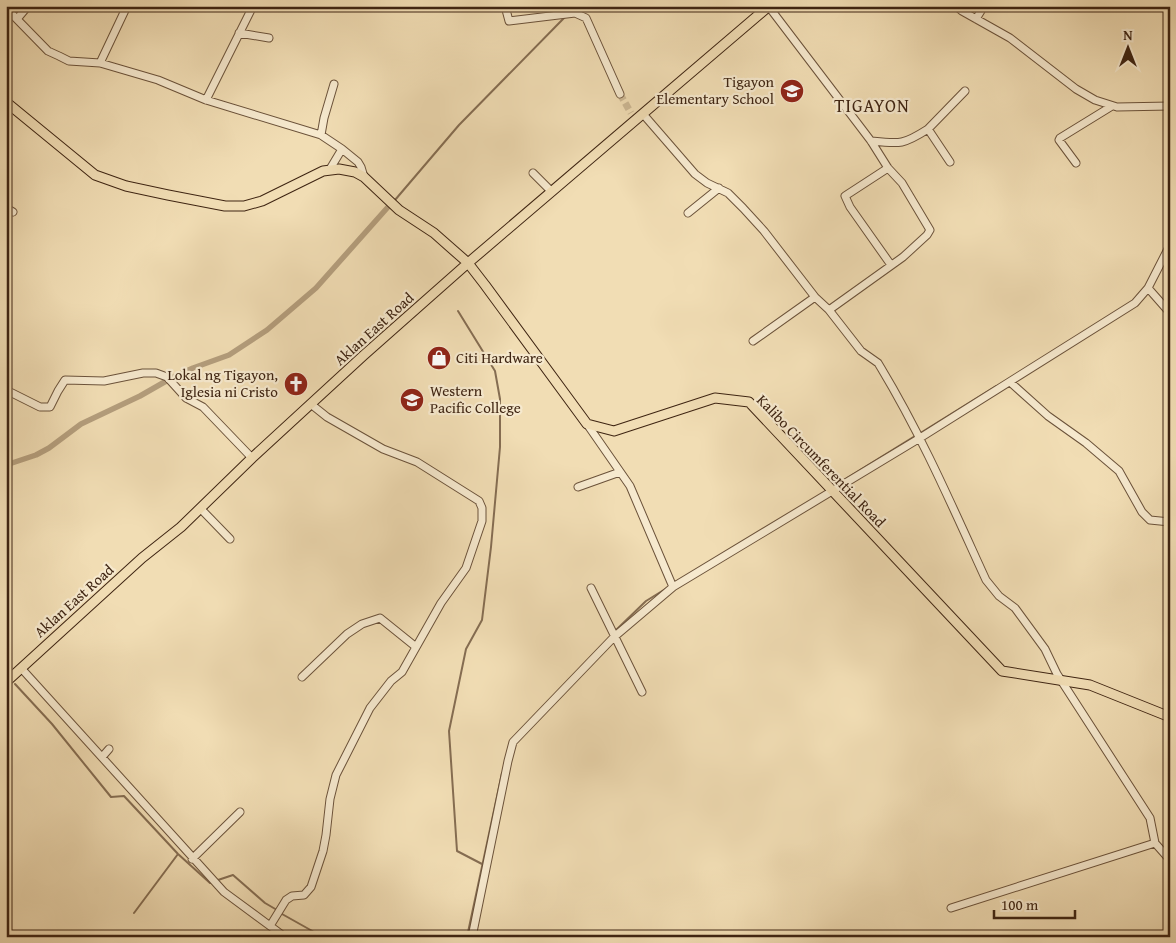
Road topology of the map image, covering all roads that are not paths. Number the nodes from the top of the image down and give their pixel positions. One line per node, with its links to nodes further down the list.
1 (28, 6): 11 (street)
2 (127, 6): 15 (street)
3 (253, 6): 13 (street)
4 (505, 6): 10 (street)
5 (570, 6): 10 (street)
6 (769, 6): 23 (main road, Aklan East Road); 26 (street)
7 (956, 6): 12 (street)
8 (984, 6): 12 (street)
9 (6, 8): 11 (street)
10 (565, 14): 18 (street)
11 (17, 19): 15 (street)
12 (976, 19): 21 (street)
13 (240, 33): 14 (street); 19 (street)
14 (269, 38)
15 (100, 63): 19 (street)
16 (334, 84): 25 (street)
17 (965, 91): 24 (street)
18 (620, 94)
19 (206, 100): 25 (street)
20 (6, 102): 31 (main road)
21 (1112, 106): 22 (street); 29 (street)
22 (1170, 106)
23 (643, 114): 34 (street); 35 (main road, Aklan East Road)
24 (928, 129): 26 (street); 28 (street)
25 (321, 135): 27 (street)
26 (871, 142): 30 (street)
27 (342, 149): 31 (street); 33 (street)
28 (950, 162)
29 (1076, 163)
30 (888, 168): 39 (street); 39 (street)
31 (330, 169): 33 (main road)
32 (533, 173): 35 (street)
33 (364, 177): 38 (main road)
34 (719, 188): 36 (street); 41 (street)
35 (551, 191): 38 (main road, Aklan East Road)
36 (688, 213)
37 (1170, 245): 40 (street)
38 (468, 263): 47 (main road, Aklan East Road); 48 (main road)
39 (891, 265): 42 (street)
40 (1148, 288): 43 (street); 45 (street)
41 (815, 297): 42 (street); 44 (street)
42 (829, 310): 49 (street)
43 (1170, 313)
44 (753, 341)
45 (1010, 382): 49 (street); 55 (street)
46 (6, 390): 50 (street)
47 (312, 404): 50 (main road, Aklan East Road); 60 (street)
48 (587, 424): 51 (street); 53 (main road, Kalibo Circumferential Road)
49 (920, 438): 53 (street); 63 (street)
50 (252, 458): 54 (main road, Aklan East Road)
51 (620, 472): 52 (street); 57 (street)
52 (578, 487)
53 (832, 490): 57 (street); 63 (main road, Kalibo Circumferential Road)
54 (200, 508): 56 (street); 61 (main road, Aklan East Road)
55 (1170, 522)
56 (230, 539)
57 (674, 587): 59 (street)
58 (591, 588): 59 (street)
59 (614, 636): 65 (street); 76 (street)
60 (416, 647): 62 (street); 74 (street)
61 (21, 668): 64 (main road, Aklan East Road); 68 (street)
62 (302, 677)
63 (1061, 680): 66 (main road, Kalibo Circumferential Road); 70 (street)
64 (6, 682)
65 (642, 692)
66 (1170, 717)
67 (109, 749): 68 (street)
68 (102, 757): 71 (street)
69 (240, 812): 71 (street)
70 (1155, 842): 72 (street); 73 (street)
71 (192, 859): 74 (street)
72 (1170, 860)
73 (951, 908)
74 (270, 926): 75 (street)
75 (285, 937)
76 (472, 937)

